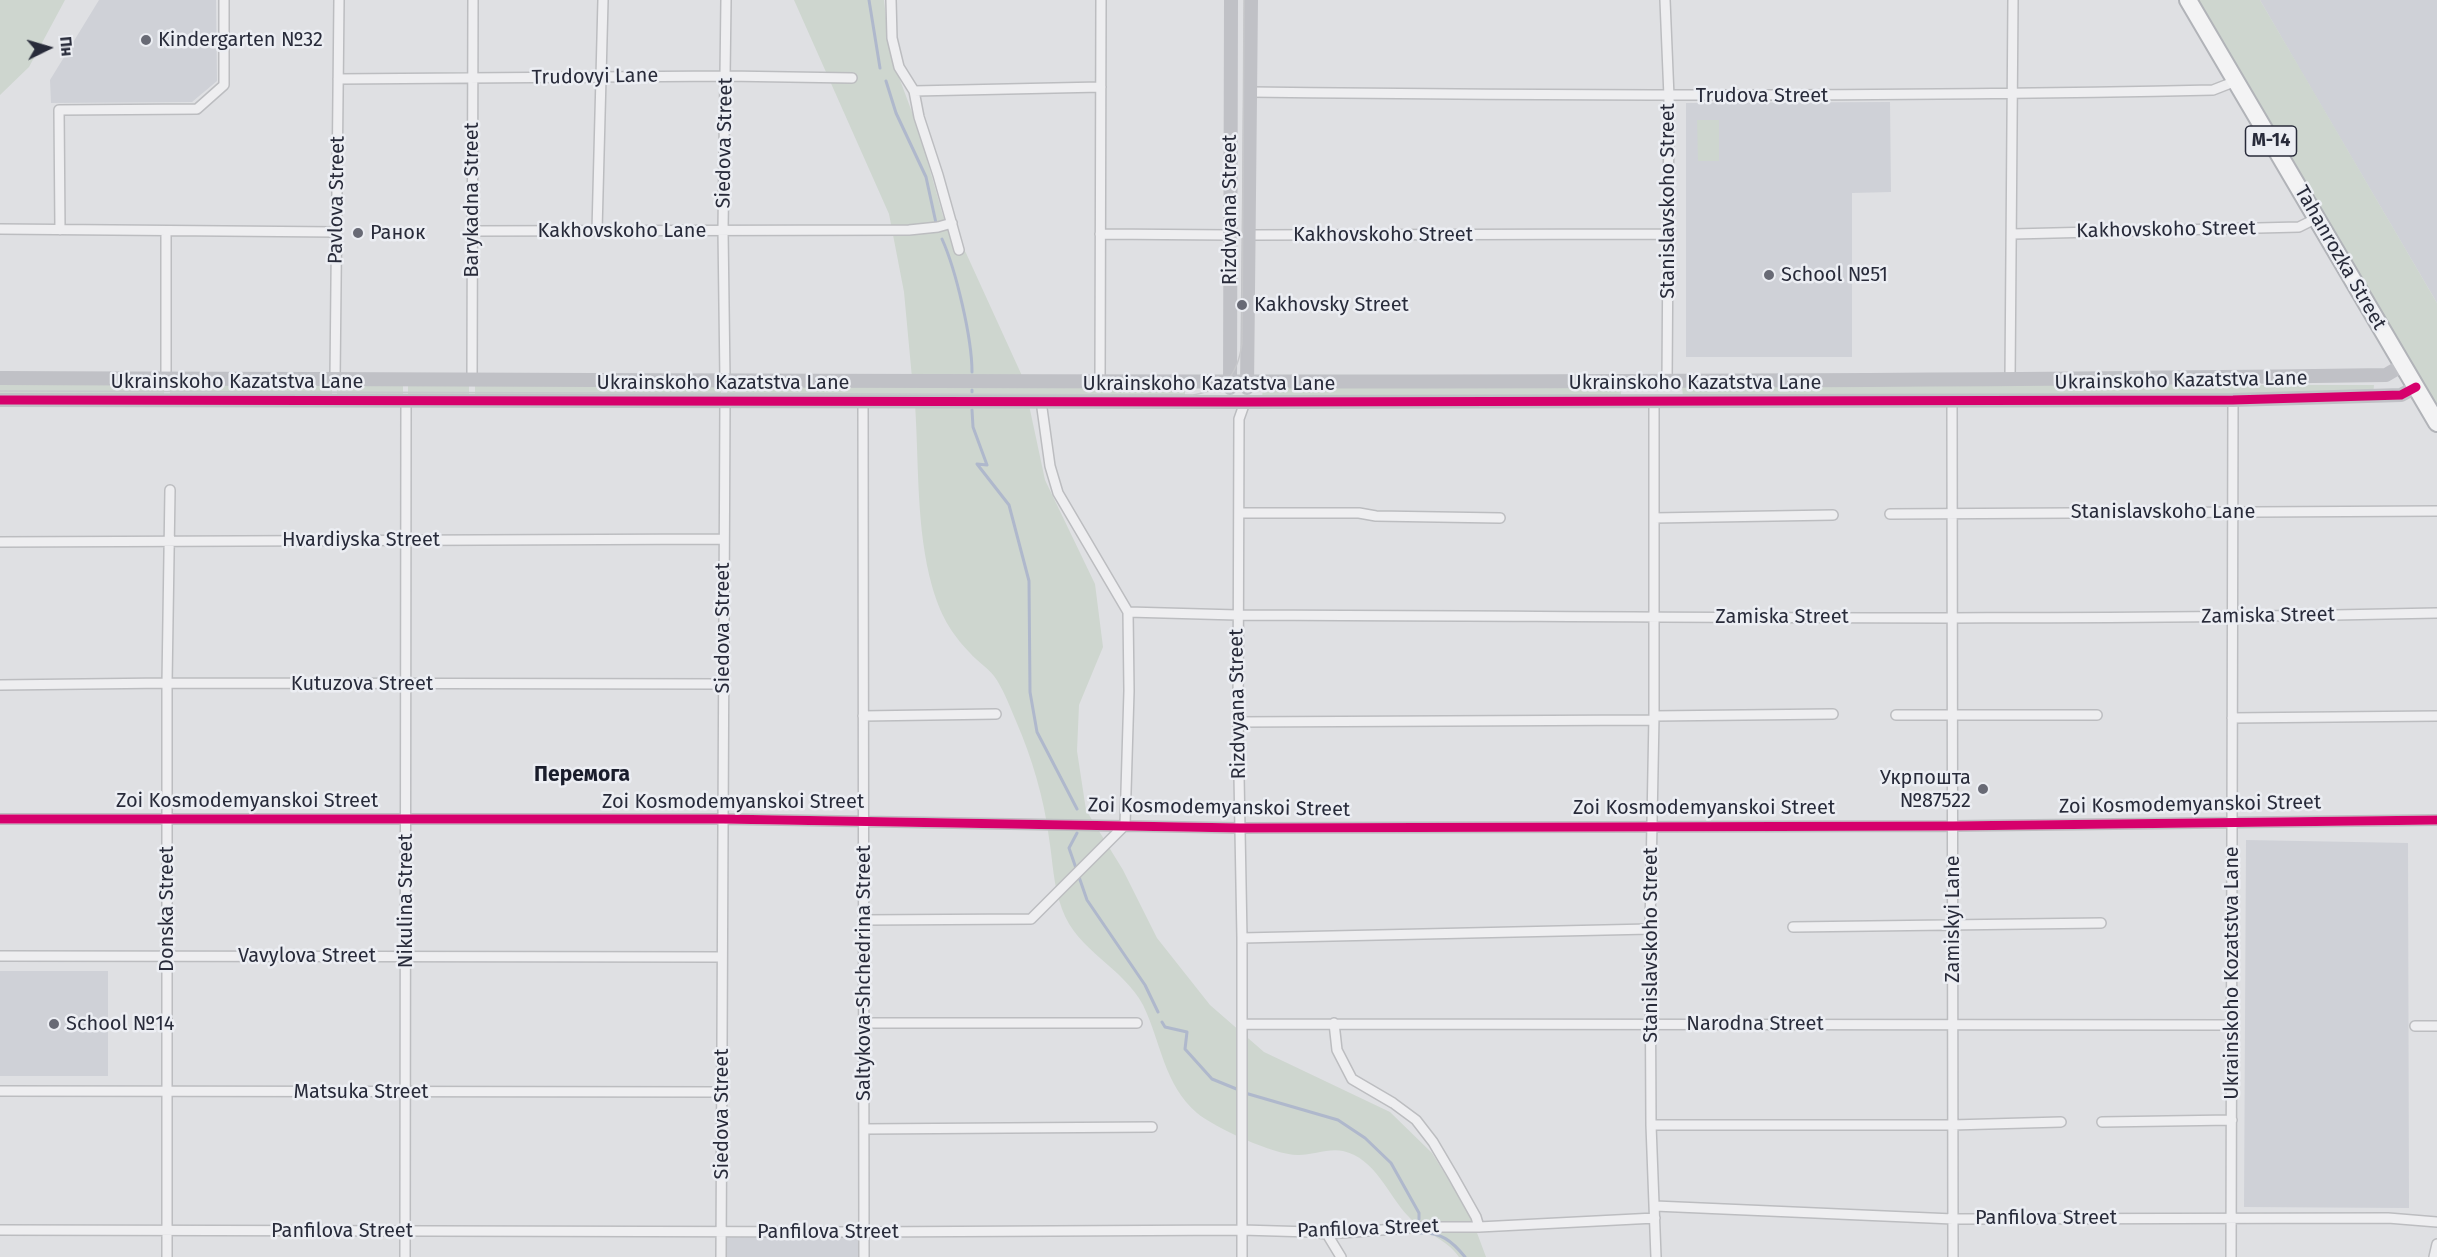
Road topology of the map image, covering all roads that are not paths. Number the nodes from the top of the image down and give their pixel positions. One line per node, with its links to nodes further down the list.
1 (224, 0): 27 (street)
2 (339, 0): 16 (street, Pavlova Street)
3 (473, 0): 17 (street, Barykadna Street)
4 (603, 0): 14 (street)
5 (726, 0): 13 (street, Siedova Street)
6 (891, 0): 20 (street)
7 (1101, 0): 19 (street)
8 (1231, 0): 36 (street, Rizdvyana Street)
9 (1251, 0): 21 (street, Rizdvyana Street)
10 (1665, 0): 23 (street, Stanislavskoho Street)
11 (2013, 0): 22 (street)
12 (2188, 0): 18 (highway, Tahanrozka Street / М-14)
13 (726, 76): 14 (street, Trudovyi Lane); 15 (street, Trudovyi Lane); 28 (street, Siedova Street)
14 (602, 77): 17 (street, Trudovyi Lane); 31 (street)
15 (852, 78)
16 (338, 79): 17 (street, Trudovyi Lane); 32 (street, Pavlova Street)
17 (473, 79): 30 (street, Barykadna Street)
18 (2236, 81): 22 (street, Trudova Street); 24 (highway, Tahanrozka Street / М-14)
19 (1101, 87): 20 (street); 33 (street)
20 (914, 91): 25 (street)
21 (1251, 92): 23 (street, Trudova Street); 37 (street, Rizdvyana Street)
22 (2013, 94): 23 (street, Trudova Street); 35 (street)
23 (1669, 97): 34 (street, Stanislavskoho Street)
24 (2317, 218): 35 (street, Kakhovskoho Street); 39 (highway, Tahanrozka Street / М-14)
25 (952, 223): 28 (street, Kakhovskoho Lane); 38 (street)
26 (0, 229): 27 (street)
27 (60, 230): 29 (street)
28 (723, 230): 31 (street, Kakhovskoho Lane); 44 (street, Siedova Street)
29 (166, 231): 32 (street); 41 (street)
30 (471, 231): 31 (street, Kakhovskoho Lane); 43 (street, Barykadna Street)
31 (597, 231)
32 (336, 232): 42 (street, Pavlova Street)
33 (1100, 234): 36 (street, Kakhovskoho Street); 46 (street)
34 (1667, 234): 37 (street, Kakhovskoho Street); 49 (street, Stanislavskoho Street)
35 (2013, 234): 45 (street)
36 (1230, 235): 37 (street, Kakhovskoho Street); 47 (street, Rizdvyana Street)
37 (1250, 235): 48 (street, Rizdvyana Street)
38 (959, 250)
39 (2403, 366): 45 (street, Ukrainskoho Kazatstva Lane); 50 (highway, Tahanrozka Street / М-14)
40 (0, 378): 41 (street, Ukrainskoho Kazatstva Lane)
41 (166, 378): 42 (street, Ukrainskoho Kazatstva Lane)
42 (335, 379): 43 (street, Ukrainskoho Kazatstva Lane); 52 (street, Pavlova Street)
43 (472, 379): 44 (street, Ukrainskoho Kazatstva Lane); 54 (street, Barykadna Street)
44 (725, 380): 46 (street, Ukrainskoho Kazatstva Lane); 55 (street, Siedova Street)
45 (2010, 380): 49 (street, Ukrainskoho Kazatstva Lane)
46 (1100, 381): 47 (street, Ukrainskoho Kazatstva Lane)
47 (1229, 381): 48 (street, Ukrainskoho Kazatstva Lane); 61 (street, Rizdvyana Street)
48 (1248, 381): 49 (street, Ukrainskoho Kazatstva Lane); 61 (street, Rizdvyana Street)
49 (1660, 381): 59 (street, Stanislavskoho Street)
50 (2416, 387): 56 (street, Ukrainskoho Kazatstva Lane); 62 (highway, Tahanrozka Street / М-14)
51 (0, 400): 52 (street, Ukrainskoho Kazatstva Lane)
52 (335, 400): 53 (street, Ukrainskoho Kazatstva Lane)
53 (406, 400): 54 (street, Ukrainskoho Kazatstva Lane); 72 (street, Nikulina Street)
54 (471, 400): 55 (street, Ukrainskoho Kazatstva Lane)
55 (725, 400): 57 (street, Ukrainskoho Kazatstva Lane); 73 (street, Siedova Street)
56 (2233, 400): 60 (street, Ukrainskoho Kazatstva Lane); 65 (street, Ukrainskoho Kozatstva Lane)
57 (863, 401): 58 (street, Ukrainskoho Kazatstva Lane); 91 (street, Saltykova-Shchedrina Street)
58 (1041, 401): 61 (street, Ukrainskoho Kazatstva Lane); 76 (street)
59 (1660, 401): 60 (street, Ukrainskoho Kazatstva Lane); 61 (street, Ukrainskoho Kazatstva Lane); 71 (street, Stanislavskoho Street)
60 (1952, 401): 67 (street, Zamiskyi Lane)
61 (1238, 402): 66 (street, Rizdvyana Street)
62 (2437, 423)
63 (170, 490): 75 (street, Donska Street)
64 (2437, 511): 65 (street, Stanislavskoho Lane)
65 (2233, 512): 67 (street, Stanislavskoho Lane); 81 (street, Ukrainskoho Kozatstva Lane)
66 (1239, 513): 70 (street); 78 (street, Rizdvyana Street)
67 (1952, 513): 68 (street, Stanislavskoho Lane); 80 (street, Zamiskyi Lane)
68 (1890, 514)
69 (1833, 515): 71 (street)
70 (1500, 518)
71 (1654, 518): 79 (street, Stanislavskoho Street)
72 (406, 539): 73 (street, Hvardiyska Street); 75 (street, Hvardiyska Street); 83 (street, Nikulina Street)
73 (723, 539): 84 (street, Siedova Street)
74 (0, 542): 75 (street, Hvardiyska Street)
75 (168, 542): 82 (street, Donska Street)
76 (1128, 612): 78 (street, Zamiska Street); 103 (street)
77 (2437, 613): 81 (street, Zamiska Street)
78 (1238, 615): 79 (street, Zamiska Street); 95 (street, Rizdvyana Street)
79 (1654, 616): 80 (street, Zamiska Street); 93 (street, Stanislavskoho Street)
80 (1952, 617): 81 (street, Zamiska Street); 89 (street, Zamiskyi Lane)
81 (2233, 618): 94 (street, Ukrainskoho Kozatstva Lane)
82 (167, 683): 83 (street, Kutuzova Street); 85 (street, Kutuzova Street); 97 (street, Donska Street)
83 (406, 684): 84 (street, Kutuzova Street); 98 (street, Nikulina Street)
84 (723, 684): 99 (street, Siedova Street)
85 (0, 685)
86 (996, 714): 91 (street)
87 (1833, 714): 93 (street)
88 (1896, 715): 89 (street)
89 (1953, 715): 90 (street); 105 (street, Zamiskyi Lane)
90 (2097, 715)
91 (863, 716): 100 (street, Saltykova-Shchedrina Street)
92 (2437, 716): 94 (street)
93 (1654, 718): 95 (street); 104 (street, Stanislavskoho Street)
94 (2232, 718): 102 (street, Ukrainskoho Kozatstva Lane)
95 (1238, 722): 106 (street, Rizdvyana Street)
96 (0, 819): 97 (street, Zoi Kosmodemyanskoi Street)
97 (167, 819): 98 (street, Zoi Kosmodemyanskoi Street); 114 (street, Donska Street)
98 (406, 819): 99 (street, Zoi Kosmodemyanskoi Street); 115 (street, Nikulina Street)
99 (723, 819): 100 (street, Zoi Kosmodemyanskoi Street); 116 (street, Siedova Street)
100 (864, 820): 103 (street, Zoi Kosmodemyanskoi Street); 107 (street, Saltykova-Shchedrina Street)
101 (2437, 820): 102 (street, Zoi Kosmodemyanskoi Street)
102 (2232, 822): 105 (street, Zoi Kosmodemyanskoi Street); 123 (street, Ukrainskoho Kozatstva Lane)
103 (1125, 825): 106 (street, Zoi Kosmodemyanskoi Street); 107 (street)
104 (1652, 825): 105 (street, Zoi Kosmodemyanskoi Street); 106 (street, Zoi Kosmodemyanskoi Street); 111 (street, Stanislavskoho Street)
105 (1953, 826): 109 (street, Zamiskyi Lane)
106 (1240, 828): 112 (street, Rizdvyana Street)
107 (864, 920): 117 (street, Saltykova-Shchedrina Street)
108 (2101, 923): 109 (street)
109 (1953, 925): 110 (street); 122 (street, Zamiskyi Lane)
110 (1793, 927)
111 (1650, 929): 112 (street); 121 (street, Stanislavskoho Street)
112 (1242, 938): 120 (street, Rizdvyana Street)
113 (0, 956): 114 (street, Vavylova Street)
114 (167, 956): 115 (street, Vavylova Street); 127 (street, Donska Street)
115 (406, 956): 116 (street, Vavylova Street); 128 (street, Nikulina Street)
116 (722, 957): 129 (street, Siedova Street)
117 (864, 1023): 118 (street); 136 (street, Saltykova-Shchedrina Street)
118 (1137, 1023)
119 (1335, 1023): 120 (street, Narodna Street); 121 (street, Narodna Street); 142 (street)
120 (1242, 1024): 145 (street, Rizdvyana Street)
121 (1651, 1024): 122 (street, Narodna Street); 133 (street, Stanislavskoho Street)
122 (1952, 1024): 123 (street, Narodna Street); 134 (street, Zamiskyi Lane)
123 (2232, 1025): 130 (street, Ukrainskoho Kozatstva Lane)
124 (2415, 1026): 125 (street)
125 (2437, 1026)
126 (0, 1091): 127 (street, Matsuka Street)
127 (167, 1091): 128 (street, Matsuka Street); 144 (street, Donska Street)
128 (406, 1092): 129 (street, Matsuka Street); 146 (street, Nikulina Street)
129 (722, 1092): 147 (street, Siedova Street)
130 (2232, 1120): 132 (street); 138 (street, Ukrainskoho Kozatstva Lane)
131 (2061, 1122): 134 (street)
132 (2102, 1122)
133 (1651, 1125): 134 (street); 137 (street, Stanislavskoho Street)
134 (1952, 1125): 140 (street, Zamiskyi Lane)
135 (1152, 1127): 136 (street)
136 (864, 1129): 148 (street, Saltykova-Shchedrina Street)
137 (1655, 1206): 139 (street, Stanislavskoho Street); 140 (street, Panfilova Street)
138 (2231, 1217): 140 (street, Panfilova Street); 141 (street, Panfilova Street); 159 (street, Ukrainskoho Kozatstva Lane)
139 (1655, 1218): 142 (street, Panfilova Street); 157 (street, Stanislavskoho Street)
140 (1953, 1219): 158 (street, Zamiskyi Lane)
141 (2437, 1222)
142 (1479, 1227): 149 (street, Panfilova Street)
143 (0, 1230): 144 (street, Panfilova Street)
144 (167, 1230): 146 (street, Panfilova Street); 151 (street, Donska Street)
145 (1242, 1230): 148 (street, Panfilova Street); 149 (street, Panfilova Street); 155 (street, Rizdvyana Street)
146 (405, 1231): 147 (street, Panfilova Street); 152 (street, Nikulina Street)
147 (722, 1232): 148 (street, Panfilova Street); 153 (street, Siedova Street)
148 (864, 1232): 154 (street, Saltykova-Shchedrina Street)
149 (1327, 1234): 156 (street)
150 (2437, 1244): 160 (street)
151 (167, 1257)
152 (405, 1257)
153 (721, 1257)
154 (864, 1257)
155 (1242, 1257)
156 (1341, 1257)
157 (1656, 1257)
158 (1953, 1257)
159 (2231, 1257)
160 (2434, 1257)

